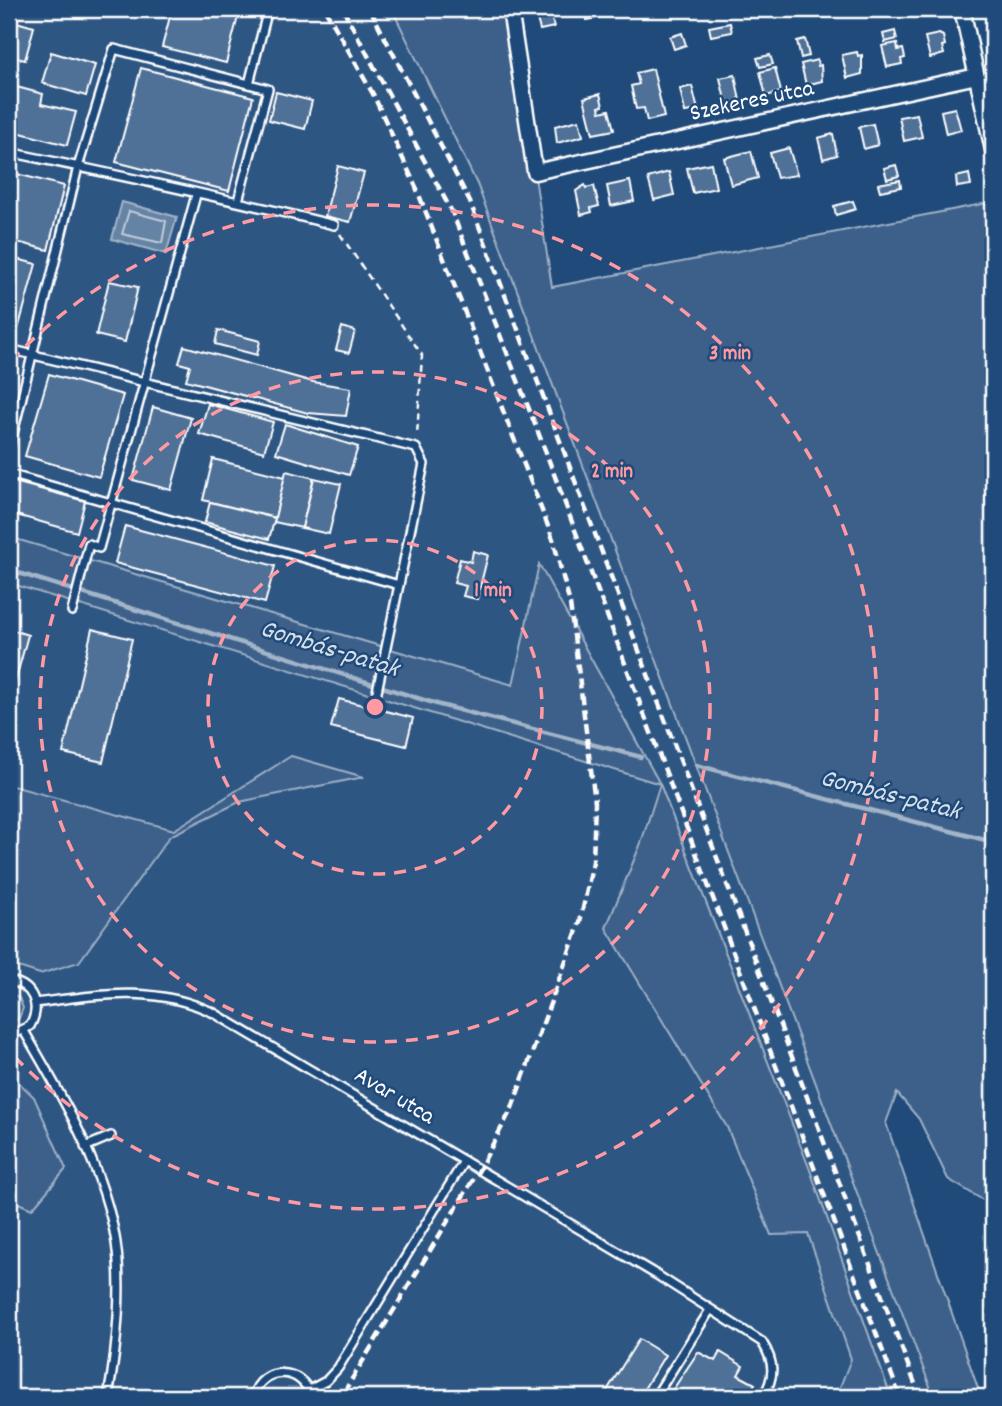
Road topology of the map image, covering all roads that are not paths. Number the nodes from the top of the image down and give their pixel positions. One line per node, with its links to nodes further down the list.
1 (268, 9): 5 (lane)
2 (510, 9): 4 (street, Szekeres utca)
3 (962, 9): 4 (street)
4 (977, 76): 6 (street)
5 (249, 84): 8 (lane); 10 (lane)
6 (993, 149)
7 (9, 152): 8 (lane)
8 (78, 167): 9 (lane); 13 (lane)
9 (196, 195): 10 (lane); 14 (lane)
10 (238, 201): 11 (lane)
11 (334, 225)
12 (9, 349): 13 (lane)
13 (34, 355): 14 (lane); 15 (lane)
14 (143, 381): 17 (lane); 18 (lane)
15 (9, 450)
16 (9, 474): 17 (lane)
17 (113, 503): 18 (lane); 19 (lane)
18 (399, 584): 20 (lane)
19 (72, 611)
20 (375, 701)
21 (9, 981): 22 (lane)
22 (36, 1003): 23 (lane); 27 (lane, Avar utca)
23 (24, 1031): 24 (lane); 26 (lane)
24 (9, 1037)
25 (111, 1136): 26 (lane)
26 (85, 1147): 30 (lane)
27 (464, 1161): 28 (lane, Avar utca); 29 (lane)
28 (710, 1310): 32 (lane); 33 (lane, Avar utca)
29 (310, 1394): 31 (lane)
30 (108, 1397)
31 (253, 1397)
32 (655, 1397)
33 (763, 1397)

